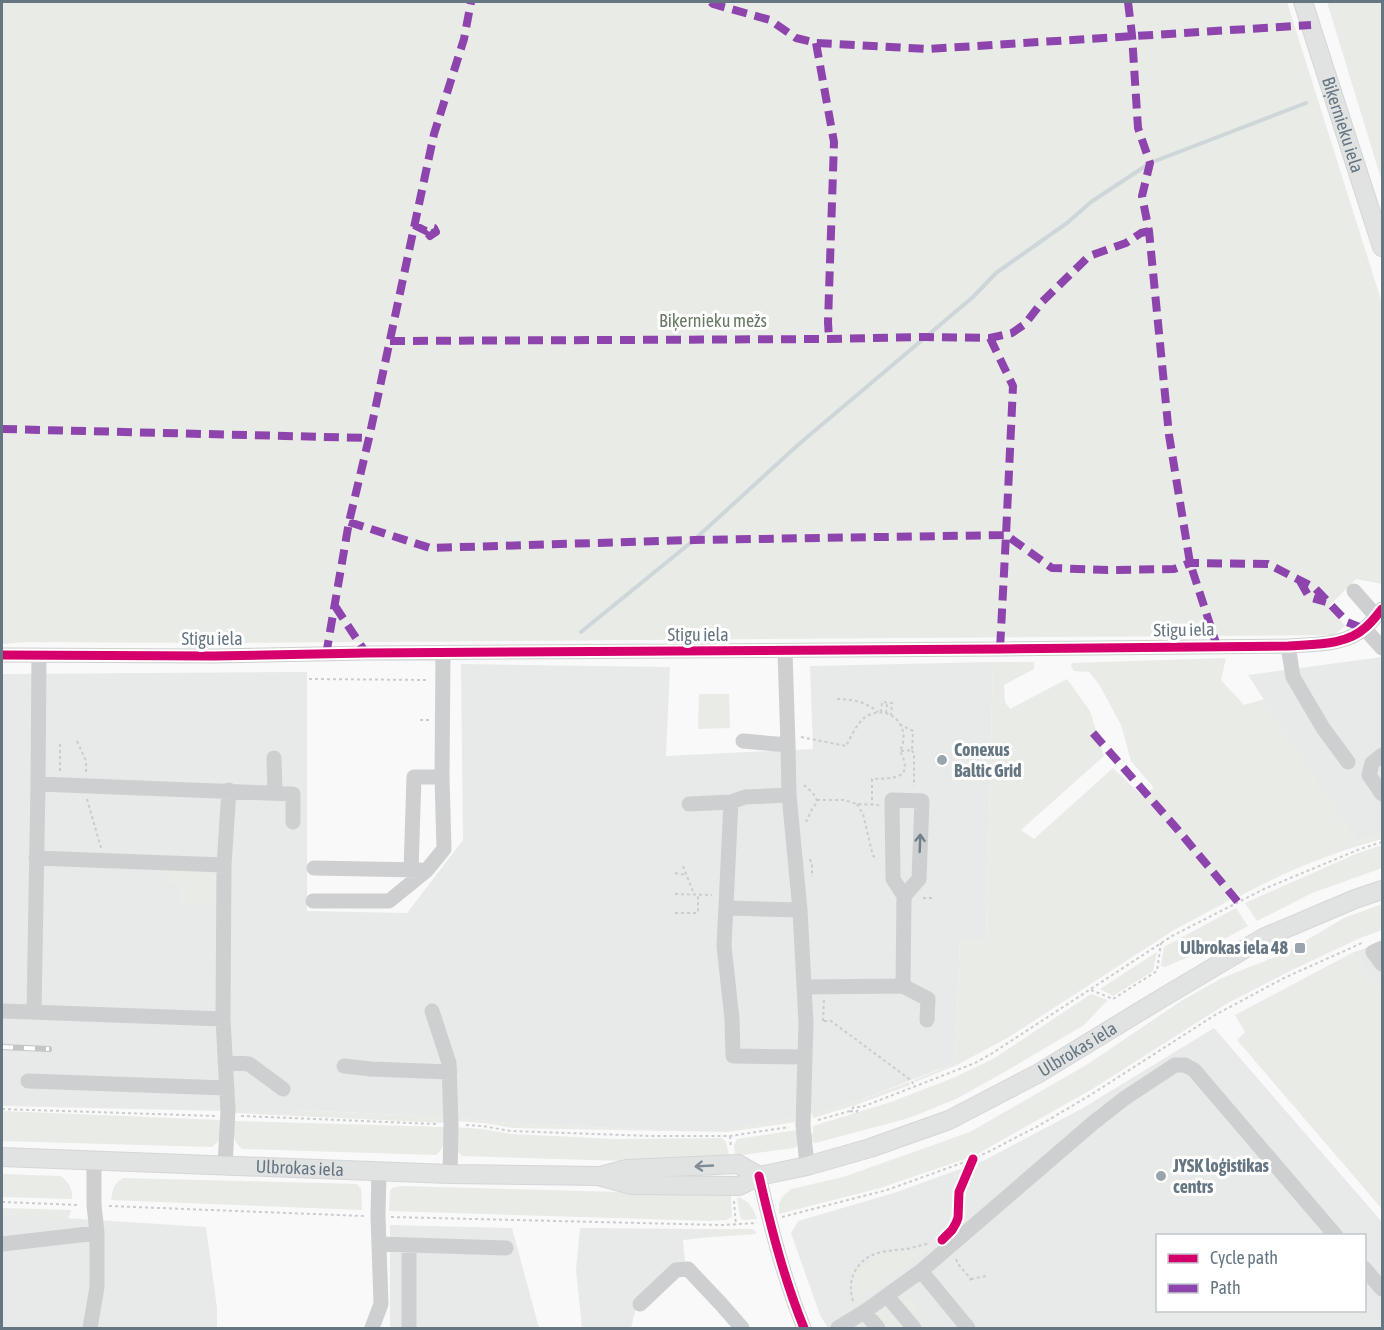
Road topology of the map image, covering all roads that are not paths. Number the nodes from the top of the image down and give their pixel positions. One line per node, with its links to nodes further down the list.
1 (1304, 2): 2 (main road, Biķernieku iela)
2 (1383, 248)
3 (1354, 591): 4 (street)
4 (1379, 613): 5 (street, Stigu iela)
5 (1365, 629): 6 (street, Stigu iela); 7 (street)
6 (1288, 646): 8 (street, Stigu iela); 16 (street)
7 (1383, 648)
8 (785, 651): 9 (street, Stigu iela); 12 (street)
9 (443, 653): 11 (street, Stigu iela); 17 (street)
10 (2, 655): 11 (street, Stigu iela)
11 (39, 656): 18 (street)
12 (788, 740): 13 (street); 22 (street)
13 (743, 741)
14 (1383, 754): 21 (street)
15 (274, 758): 20 (street)
16 (1348, 762)
17 (442, 777): 29 (street); 29 (street)
18 (38, 784): 19 (street); 26 (street)
19 (229, 790): 20 (street); 27 (street)
20 (275, 792): 25 (street)
21 (1383, 794)
22 (789, 795): 23 (street); 34 (street)
23 (731, 802): 24 (street); 33 (street)
24 (689, 804)
25 (293, 822)
26 (36, 858): 27 (street); 41 (street)
27 (224, 865): 42 (street)
28 (314, 868): 29 (street)
29 (419, 870): 32 (street)
30 (1383, 890): 54 (main road, Ulbrokas iela)
31 (904, 896): 31 (street, one-way to 31); 37 (street)
32 (313, 901)
33 (727, 902): 34 (street); 44 (street)
34 (800, 910): 38 (street)
35 (1383, 948): 36 (street)
36 (1383, 963)
37 (903, 986): 38 (street); 43 (street)
38 (804, 987): 44 (street)
39 (2, 1011): 41 (street)
40 (432, 1011): 47 (street)
41 (34, 1012): 42 (street)
42 (223, 1019): 45 (street)
43 (927, 1020)
44 (805, 1057): 54 (street)
45 (225, 1062): 49 (street); 50 (street)
46 (344, 1066): 47 (street)
47 (450, 1072): 56 (street)
48 (28, 1081): 49 (street)
49 (227, 1088): 53 (street)
50 (283, 1089)
51 (2, 1157): 52 (main road, Ulbrokas iela)
52 (94, 1160): 53 (main road, Ulbrokas iela); 58 (street)
53 (225, 1166): 55 (main road, Ulbrokas iela)
54 (807, 1166): 57 (main road, Ulbrokas iela)
55 (379, 1172): 56 (main road, Ulbrokas iela); 61 (street)
56 (450, 1174): 57 (main road, Ulbrokas iela)
57 (759, 1176): 74 (street)
58 (97, 1233): 60 (street); 70 (street)
59 (1334, 1234): 65 (street)
60 (2, 1244)
61 (379, 1244): 62 (street); 71 (street)
62 (409, 1245): 63 (street); 72 (street)
63 (506, 1248)
64 (1366, 1269): 66 (street)
65 (921, 1271): 67 (street); 78 (street)
66 (1383, 1289)
67 (887, 1296): 69 (street); 77 (street)
68 (640, 1304): 73 (street)
69 (860, 1309): 75 (street); 76 (street)
70 (90, 1329)
71 (372, 1329)
72 (409, 1329)
73 (742, 1329)
74 (804, 1329)
75 (838, 1329)
76 (878, 1329)
77 (914, 1329)
78 (968, 1329)

